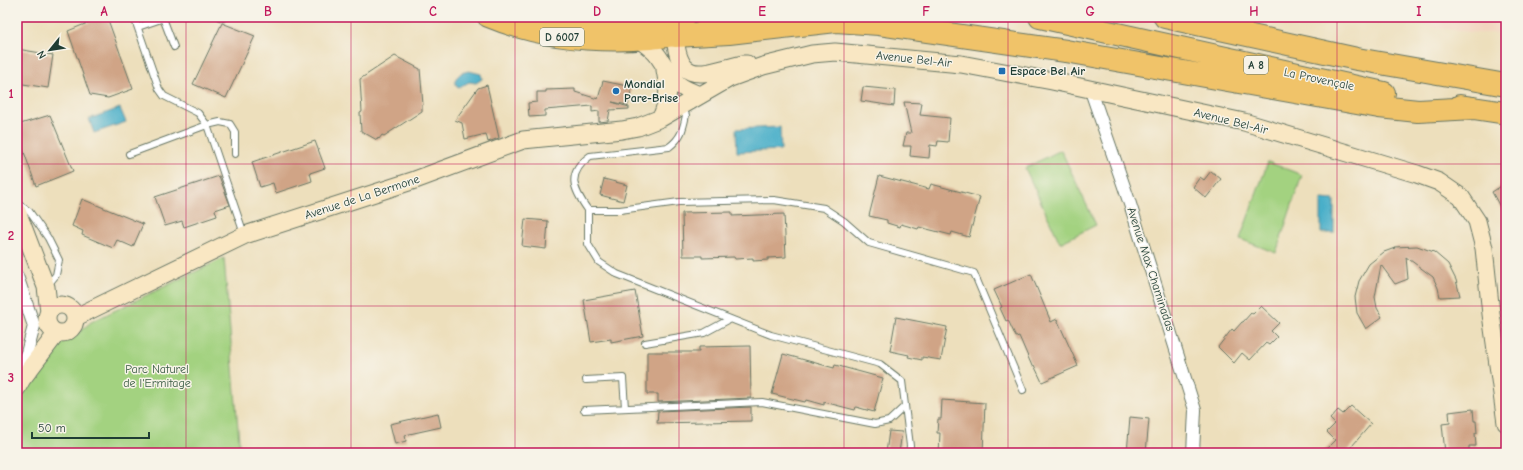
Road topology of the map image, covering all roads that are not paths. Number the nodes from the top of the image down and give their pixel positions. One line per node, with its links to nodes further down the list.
1 (134, 17): 10 (lane)
2 (488, 17): 12 (main road, D 6007)
3 (539, 17): 4 (main road, D 6007)
4 (686, 17)
5 (744, 17): 11 (main road, D 6007)
6 (1040, 17): 21 (highway, La Provençale / A 8)
7 (1165, 17): 14 (highway, A 8)
8 (1210, 17): 14 (highway)
9 (165, 18): 10 (lane); 13 (lane)
10 (138, 27): 24 (lane)
11 (675, 36): 12 (main road, D 6007); 15 (street, Avenue Bel-Air); 21 (highway)
12 (639, 39): 16 (street)
13 (174, 47)
14 (1357, 59): 17 (highway, A 8)
15 (763, 66): 18 (street, Avenue Bel-Air); 19 (street, Avenue Bel-Air)
16 (665, 68): 19 (street); 23 (street)
17 (1506, 85)
18 (1090, 88): 38 (street, Avenue Bel-Air); 47 (street, Avenue Max Chaminadas)
19 (700, 95): 20 (street, Avenue Bel-Air)
20 (681, 106): 23 (street, Avenue de La Bermone); 28 (lane)
21 (1474, 108): 22 (highway, La Provençale / A 8)
22 (1506, 113)
23 (661, 118): 30 (street, Avenue de La Bermone)
24 (207, 125): 25 (lane); 26 (lane); 30 (lane)
25 (129, 154)
26 (235, 154)
27 (17, 203): 32 (lane)
28 (588, 210): 35 (lane); 41 (lane)
29 (17, 211): 32 (street)
30 (245, 235): 33 (street, Avenue de La Bermone)
31 (17, 276): 39 (street)
32 (46, 287): 33 (street); 34 (street)
33 (70, 311): 34 (street); 36 (street)
34 (49, 312): 36 (street)
35 (730, 319): 37 (lane); 42 (lane)
36 (57, 333): 39 (street)
37 (645, 343)
38 (1502, 359): 45 (street, Avenue Bel-Air)
39 (18, 380)
40 (586, 380): 43 (lane)
41 (1022, 390)
42 (905, 406): 43 (lane); 46 (lane)
43 (626, 408): 44 (lane)
44 (584, 410)
45 (1506, 423)
46 (909, 453)
47 (1193, 453)

